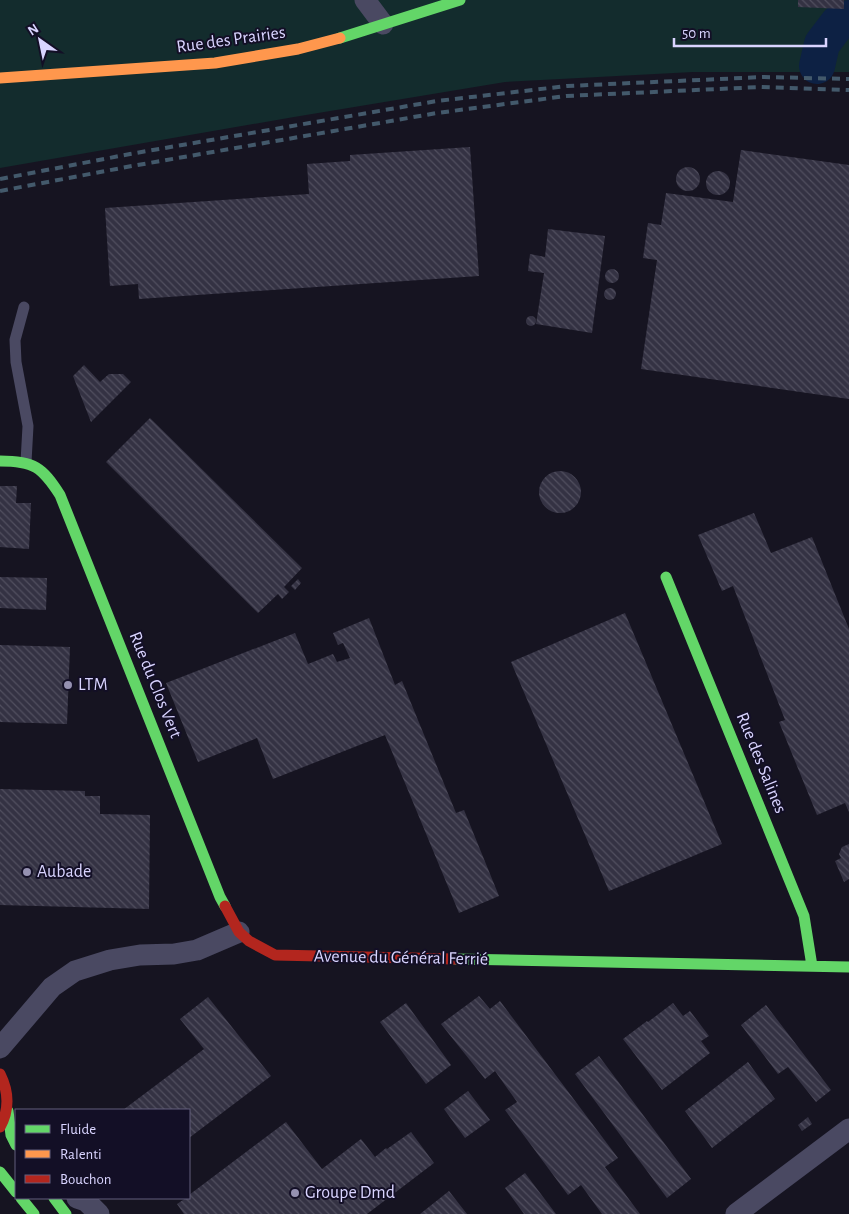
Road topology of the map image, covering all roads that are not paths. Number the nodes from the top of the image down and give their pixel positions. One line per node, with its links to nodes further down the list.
1 (366, 0): 3 (street)
2 (460, 0): 3 (street, Rue des Prairies)
3 (383, 24): 4 (street, Rue des Prairies)
4 (0, 78)
5 (24, 307): 7 (lane)
6 (0, 461): 7 (street)
7 (26, 462): 9 (street, Rue du Clos Vert)
8 (666, 577): 10 (street, Rue des Salines)
9 (239, 932): 10 (street, Avenue du Général Ferrié); 12 (street)
10 (812, 966): 11 (street, Avenue du Général Ferrié)
11 (849, 967)
12 (0, 1048)
13 (0, 1074): 14 (street)
14 (8, 1110): 15 (street); 17 (street)
15 (0, 1127)
16 (849, 1129): 26 (street)
17 (15, 1143)
18 (0, 1172): 19 (street)
19 (15, 1191)
20 (22, 1199): 23 (street)
21 (55, 1199): 24 (street)
22 (80, 1199): 25 (street)
23 (34, 1214)
24 (66, 1214)
25 (99, 1214)
26 (736, 1214)

